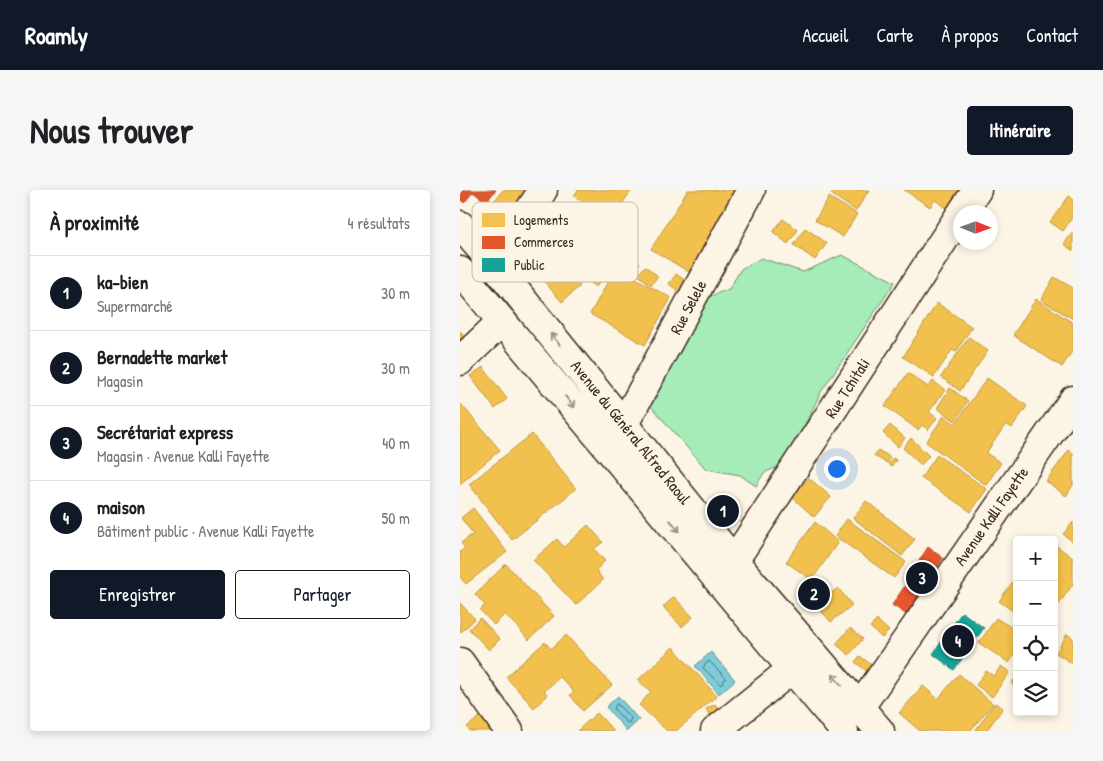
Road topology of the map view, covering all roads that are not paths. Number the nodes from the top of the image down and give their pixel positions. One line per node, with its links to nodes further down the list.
1 (543, 190): 4 (street)
2 (751, 190): 14 (street, Rue Selele)
3 (977, 190): 5 (street, Rue Tchitali)
4 (535, 202)
5 (968, 205)
6 (460, 225): 8 (street, Avenue du Général Alfred Raoul)
7 (953, 228): 15 (street, Rue Tchitali)
8 (472, 239)
9 (460, 271): 11 (street, Avenue du Général Alfred Raoul)
10 (509, 282): 14 (street, Avenue du Général Alfred Raoul, one-way to 10)
11 (502, 322): 12 (street); 17 (street, Avenue du Général Alfred Raoul, one-way to 17)
12 (460, 360)
13 (1073, 400): 18 (street, Avenue Kalli Fayette)
14 (624, 424): 15 (street, Avenue du Général Alfred Raoul)
15 (734, 561): 18 (street, Avenue du Général Alfred Raoul, one-way to 15)
16 (460, 662): 19 (street)
17 (792, 669): 20 (street); 21 (street, Avenue du Général Alfred Raoul)
18 (860, 707): 22 (street, Avenue du Général Alfred Raoul)
19 (509, 731)
20 (715, 731)
21 (844, 731)
22 (880, 731)

